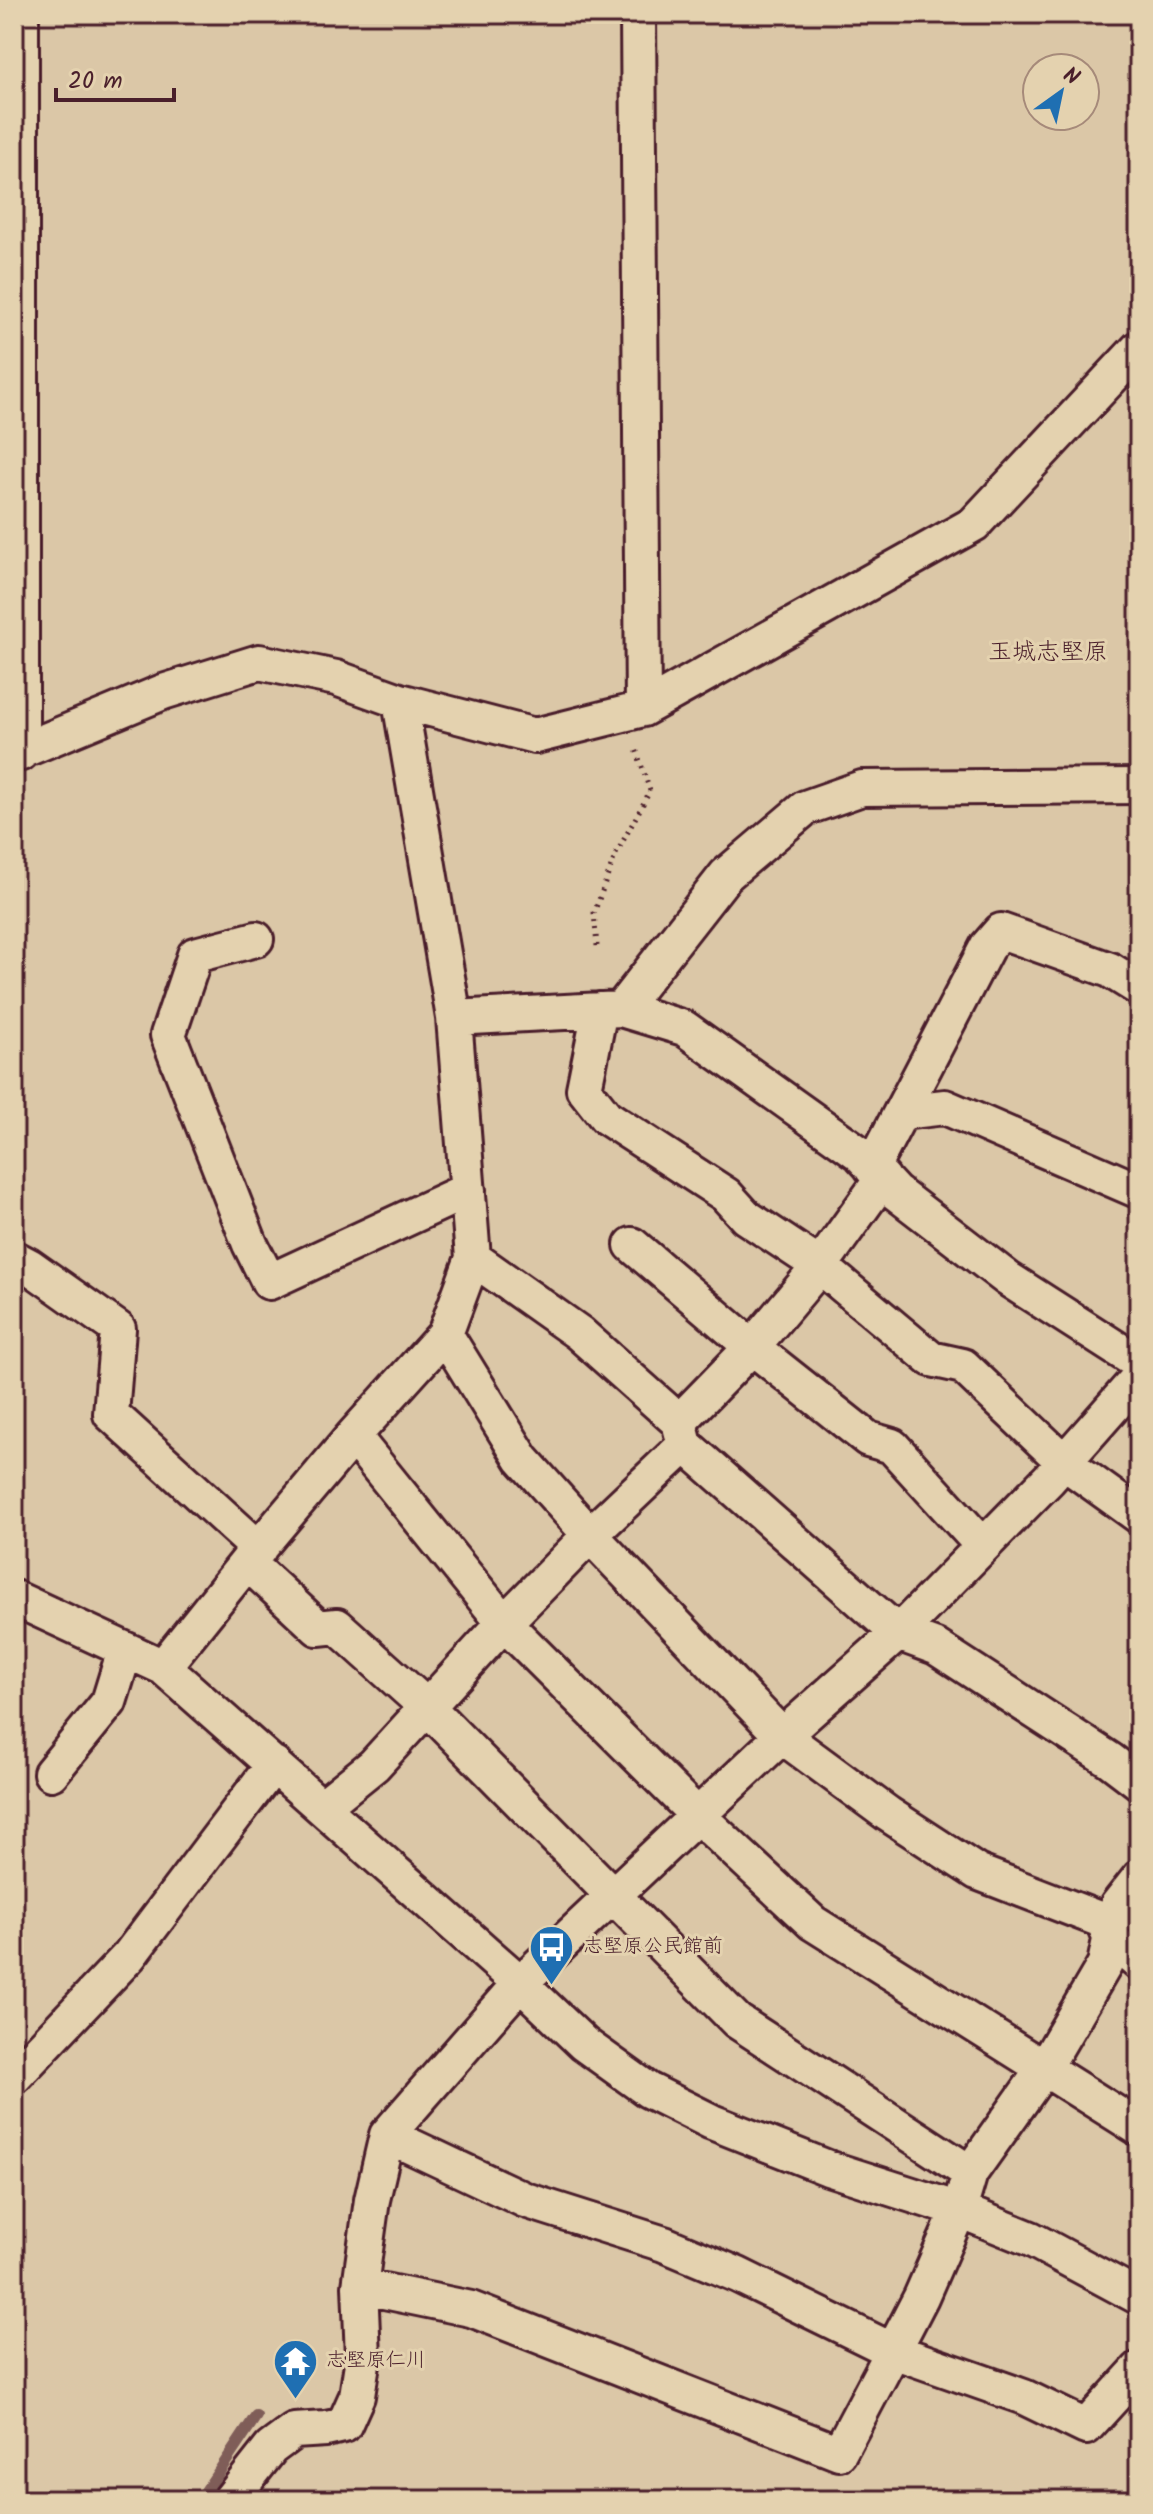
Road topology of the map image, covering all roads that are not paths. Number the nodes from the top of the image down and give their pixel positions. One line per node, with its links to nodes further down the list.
1 (21, 14): 6 (street)
2 (638, 14): 5 (street)
3 (1139, 348): 5 (street)
4 (400, 701): 5 (street); 6 (street); 11 (street)
5 (643, 709)
6 (17, 754)
7 (1139, 786): 10 (street)
8 (256, 939): 14 (street)
9 (1139, 988): 12 (street)
10 (610, 1009): 11 (street); 13 (street); 19 (street)
11 (454, 1018): 14 (street)
12 (902, 1112): 13 (street); 15 (street)
13 (878, 1173): 19 (street); 22 (street)
14 (468, 1190): 18 (street)
15 (1139, 1191)
16 (632, 1245): 21 (street)
17 (14, 1258): 30 (street)
18 (473, 1258): 20 (street); 24 (street)
19 (820, 1266): 21 (street); 26 (street)
20 (445, 1334): 25 (street); 28 (street)
21 (752, 1347): 24 (street); 29 (street)
22 (1139, 1363)
23 (1139, 1377): 26 (street)
24 (682, 1434): 28 (street); 33 (street)
25 (353, 1436): 30 (street); 32 (street)
26 (1064, 1462): 27 (street); 29 (street)
27 (1139, 1516)
28 (590, 1535): 32 (street); 37 (street)
29 (983, 1546): 33 (street)
30 (253, 1555): 35 (street); 36 (street)
31 (14, 1598): 34 (street)
32 (504, 1623): 36 (street); 42 (street)
33 (898, 1633): 37 (street); 40 (street)
34 (125, 1650): 35 (street); 39 (street)
35 (163, 1667): 38 (street)
36 (427, 1707): 41 (street); 44 (street)
37 (782, 1736): 42 (street); 45 (street)
38 (274, 1764): 41 (street); 49 (street)
39 (51, 1773)
40 (1139, 1782)
41 (322, 1807): 47 (street)
42 (698, 1816): 44 (street); 48 (street)
43 (1139, 1878): 45 (street)
44 (613, 1896): 47 (street); 52 (street)
45 (1110, 1938): 46 (street); 48 (street)
46 (1139, 1963)
47 (520, 1983): 51 (street); 53 (street)
48 (1043, 2070): 50 (street); 52 (street)
49 (14, 2077)
50 (1139, 2128)
51 (387, 2135): 54 (street); 56 (street)
52 (970, 2173): 53 (street)
53 (959, 2210): 55 (street); 56 (street)
54 (360, 2286): 56 (street); 58 (street)
55 (1139, 2297)
56 (893, 2351): 57 (street)
57 (1139, 2369)
58 (230, 2500)

